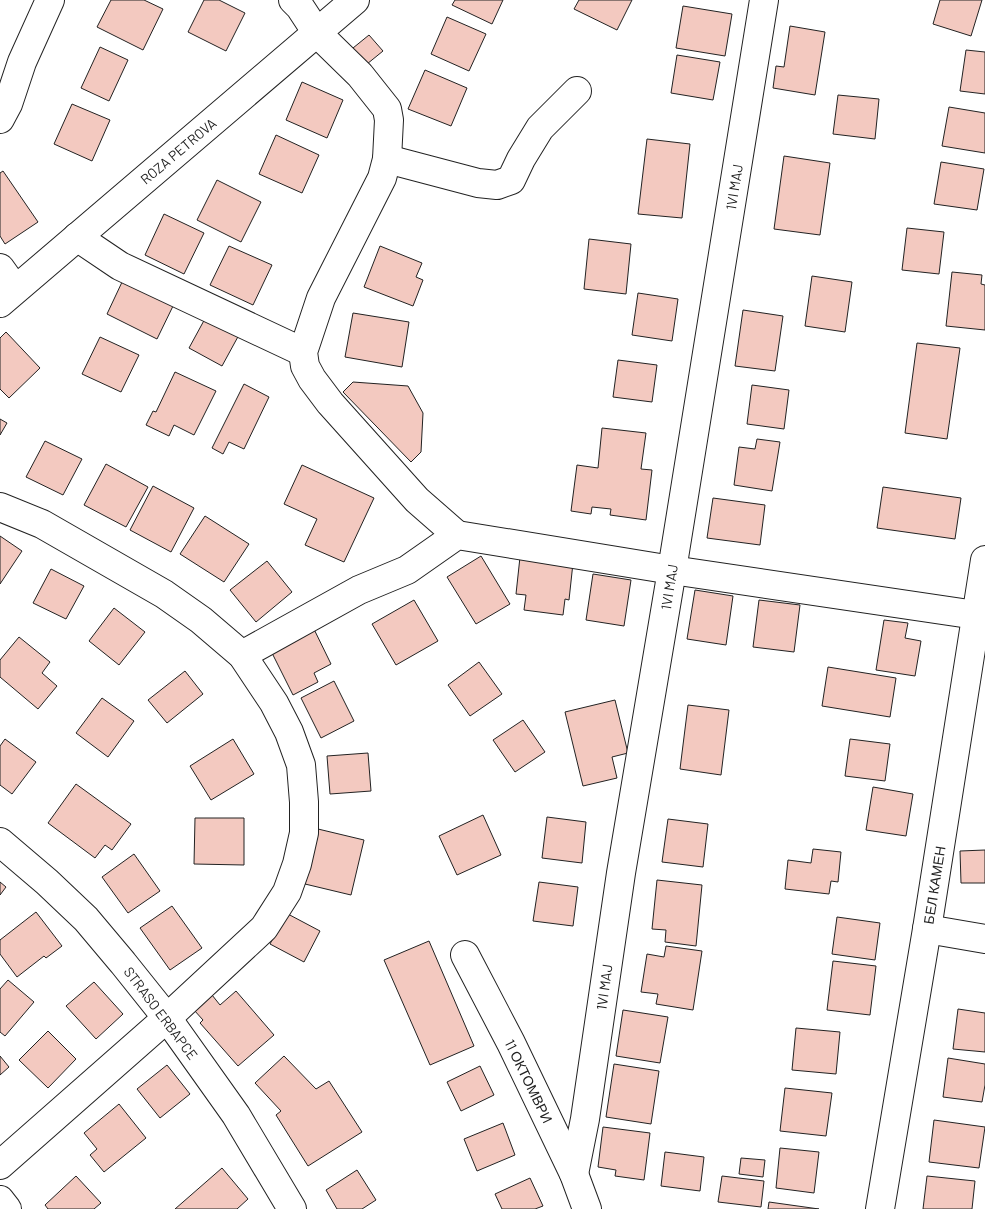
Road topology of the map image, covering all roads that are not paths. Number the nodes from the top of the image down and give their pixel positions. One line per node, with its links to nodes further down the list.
1 (50, 0): 7 (street)
2 (293, 0): 5 (street)
3 (355, 0): 5 (street, ROZA PETROVA)
4 (764, 0): 15 (street, 1VI MAJ)
5 (317, 33): 8 (street); 9 (street, ROZA PETROVA)
6 (577, 91): 8 (street)
7 (0, 119)
8 (388, 159): 11 (street)
9 (77, 237): 10 (street, ROZA PETROVA); 11 (street)
10 (5, 287)
11 (303, 352): 13 (street)
12 (0, 507): 17 (street)
13 (457, 535): 15 (street); 17 (street)
14 (985, 560): 16 (street, БЕЛ КАМЕН)
15 (672, 570): 16 (street); 24 (street, 1VI MAJ)
16 (976, 616): 19 (street, БЕЛ КАМЕН)
17 (242, 655): 22 (street)
18 (0, 842): 22 (street, STRASO ERBAPCE)
19 (927, 929): 20 (street); 29 (street, БЕЛ КАМЕН)
20 (985, 939)
21 (465, 955): 24 (street, 11 ОКТОМВРИ)
22 (167, 1018): 23 (street); 27 (street, STRASO ERBAPCE)
23 (0, 1165)
24 (574, 1174): 28 (street, 11 ОКТОМВРИ)
25 (0, 1200): 26 (street)
26 (7, 1209)
27 (292, 1209)
28 (587, 1209)
29 (880, 1209)

